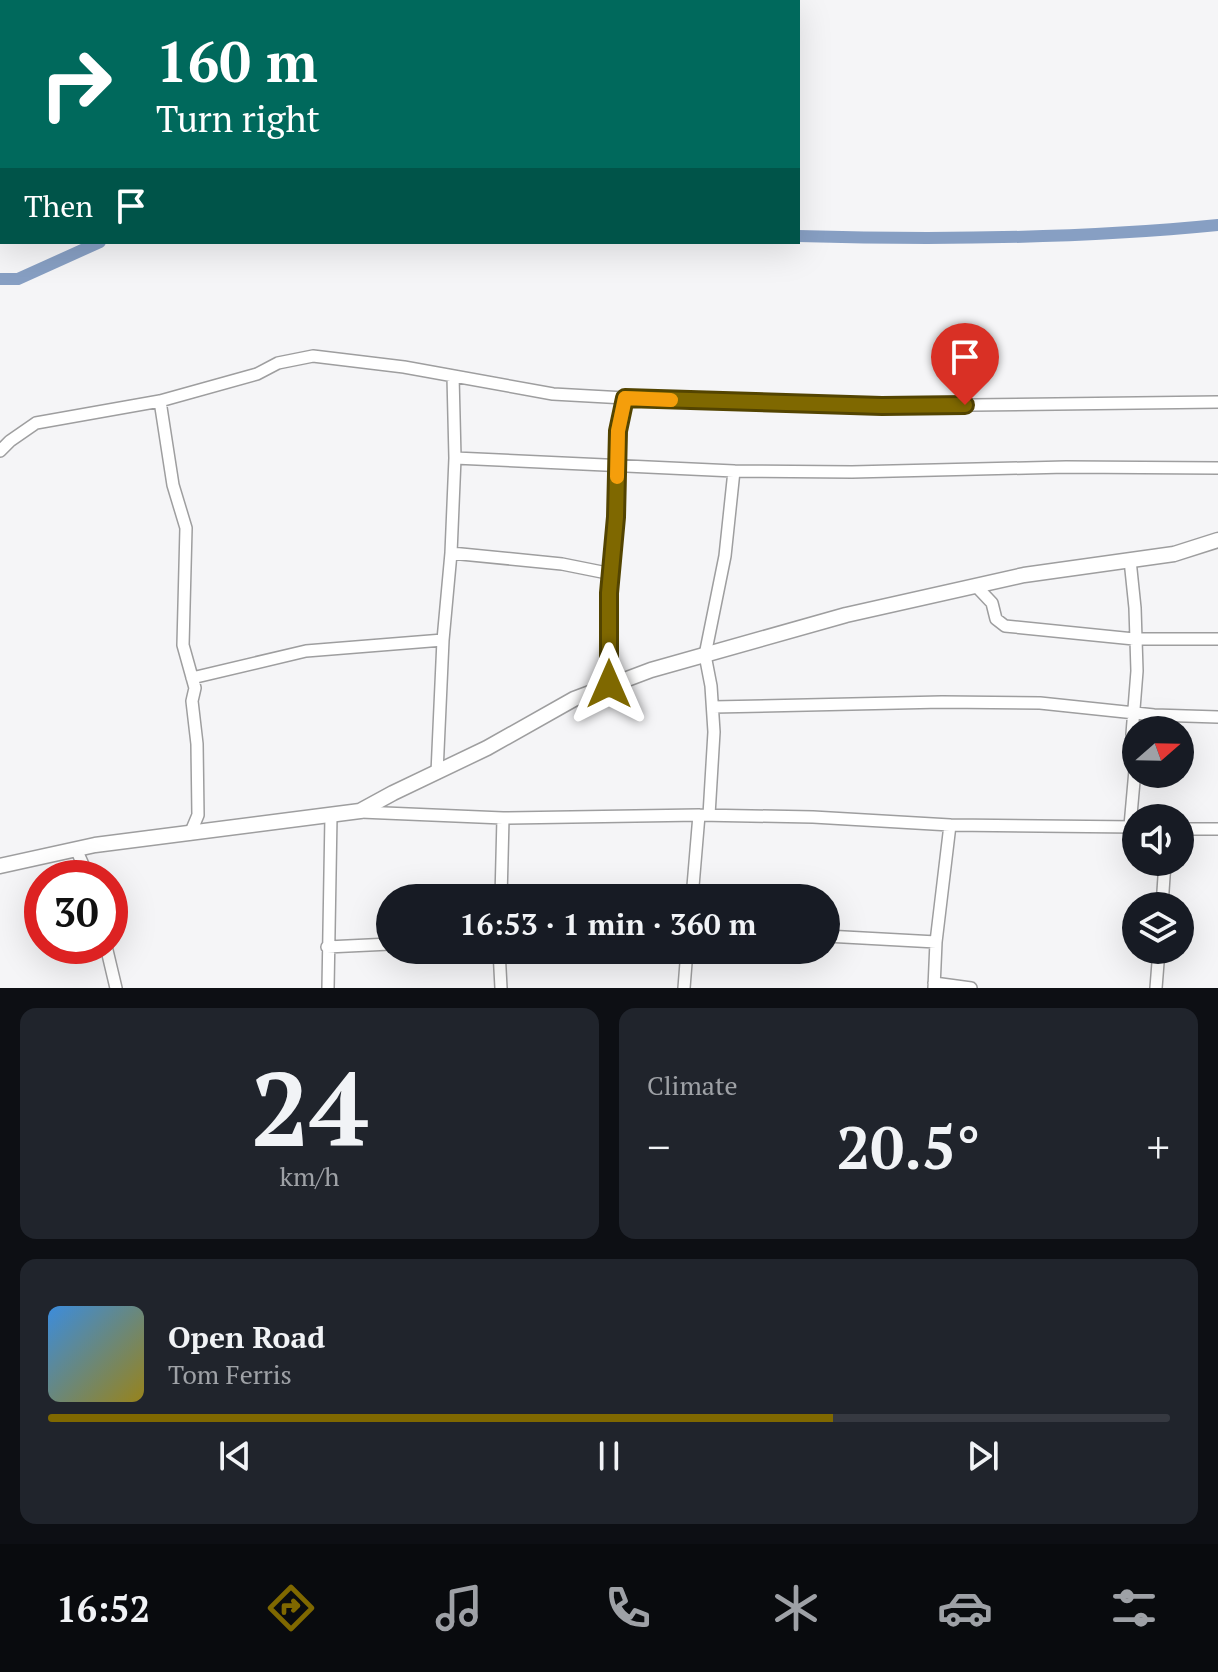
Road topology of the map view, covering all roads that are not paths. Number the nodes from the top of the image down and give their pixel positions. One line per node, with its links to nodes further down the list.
1 (453, 376): 2 (street); 3 (street); 6 (street)
2 (625, 398): 4 (street); 7 (street)
3 (160, 401): 5 (street); 19 (street)
4 (1218, 402)
5 (0, 451)
6 (455, 458): 7 (street); 11 (street)
7 (617, 465): 9 (street); 13 (street)
8 (1218, 468): 9 (street)
9 (734, 471): 18 (street)
10 (1218, 540): 12 (main road)
11 (451, 553): 13 (street); 17 (street)
12 (1130, 560): 14 (main road); 15 (street)
13 (612, 574): 20 (street)
14 (976, 586): 15 (street); 18 (main road)
15 (1134, 639): 16 (street); 22 (street)
16 (1218, 639)
17 (443, 640): 19 (street); 24 (street)
18 (705, 655): 20 (main road); 21 (street)
19 (192, 678): 34 (street)
20 (609, 684): 24 (main road)
21 (713, 707): 22 (street); 27 (street)
22 (1135, 713): 23 (street); 25 (street)
23 (1218, 717)
24 (437, 773): 26 (main road)
25 (1134, 804)
26 (360, 811): 28 (main road); 29 (street)
27 (704, 815): 29 (street); 30 (street); 39 (street)
28 (331, 816): 34 (main road); 43 (street)
29 (503, 818): 38 (street)
30 (950, 825): 31 (street); 41 (street)
31 (1122, 826)
32 (1194, 829): 33 (street)
33 (1218, 829)
34 (190, 834): 35 (main road)
35 (76, 849): 36 (street); 37 (main road)
36 (81, 860)
37 (0, 866)
38 (501, 884)
39 (694, 884)
40 (840, 937): 41 (street)
41 (936, 942): 48 (street)
42 (376, 945): 43 (street)
43 (327, 947): 50 (street)
44 (110, 964): 49 (street)
45 (500, 964): 51 (street)
46 (686, 964): 52 (street)
47 (1158, 964): 54 (street)
48 (934, 985): 53 (street)
49 (116, 988)
50 (328, 988)
51 (501, 988)
52 (684, 988)
53 (971, 988)
54 (1156, 988)

